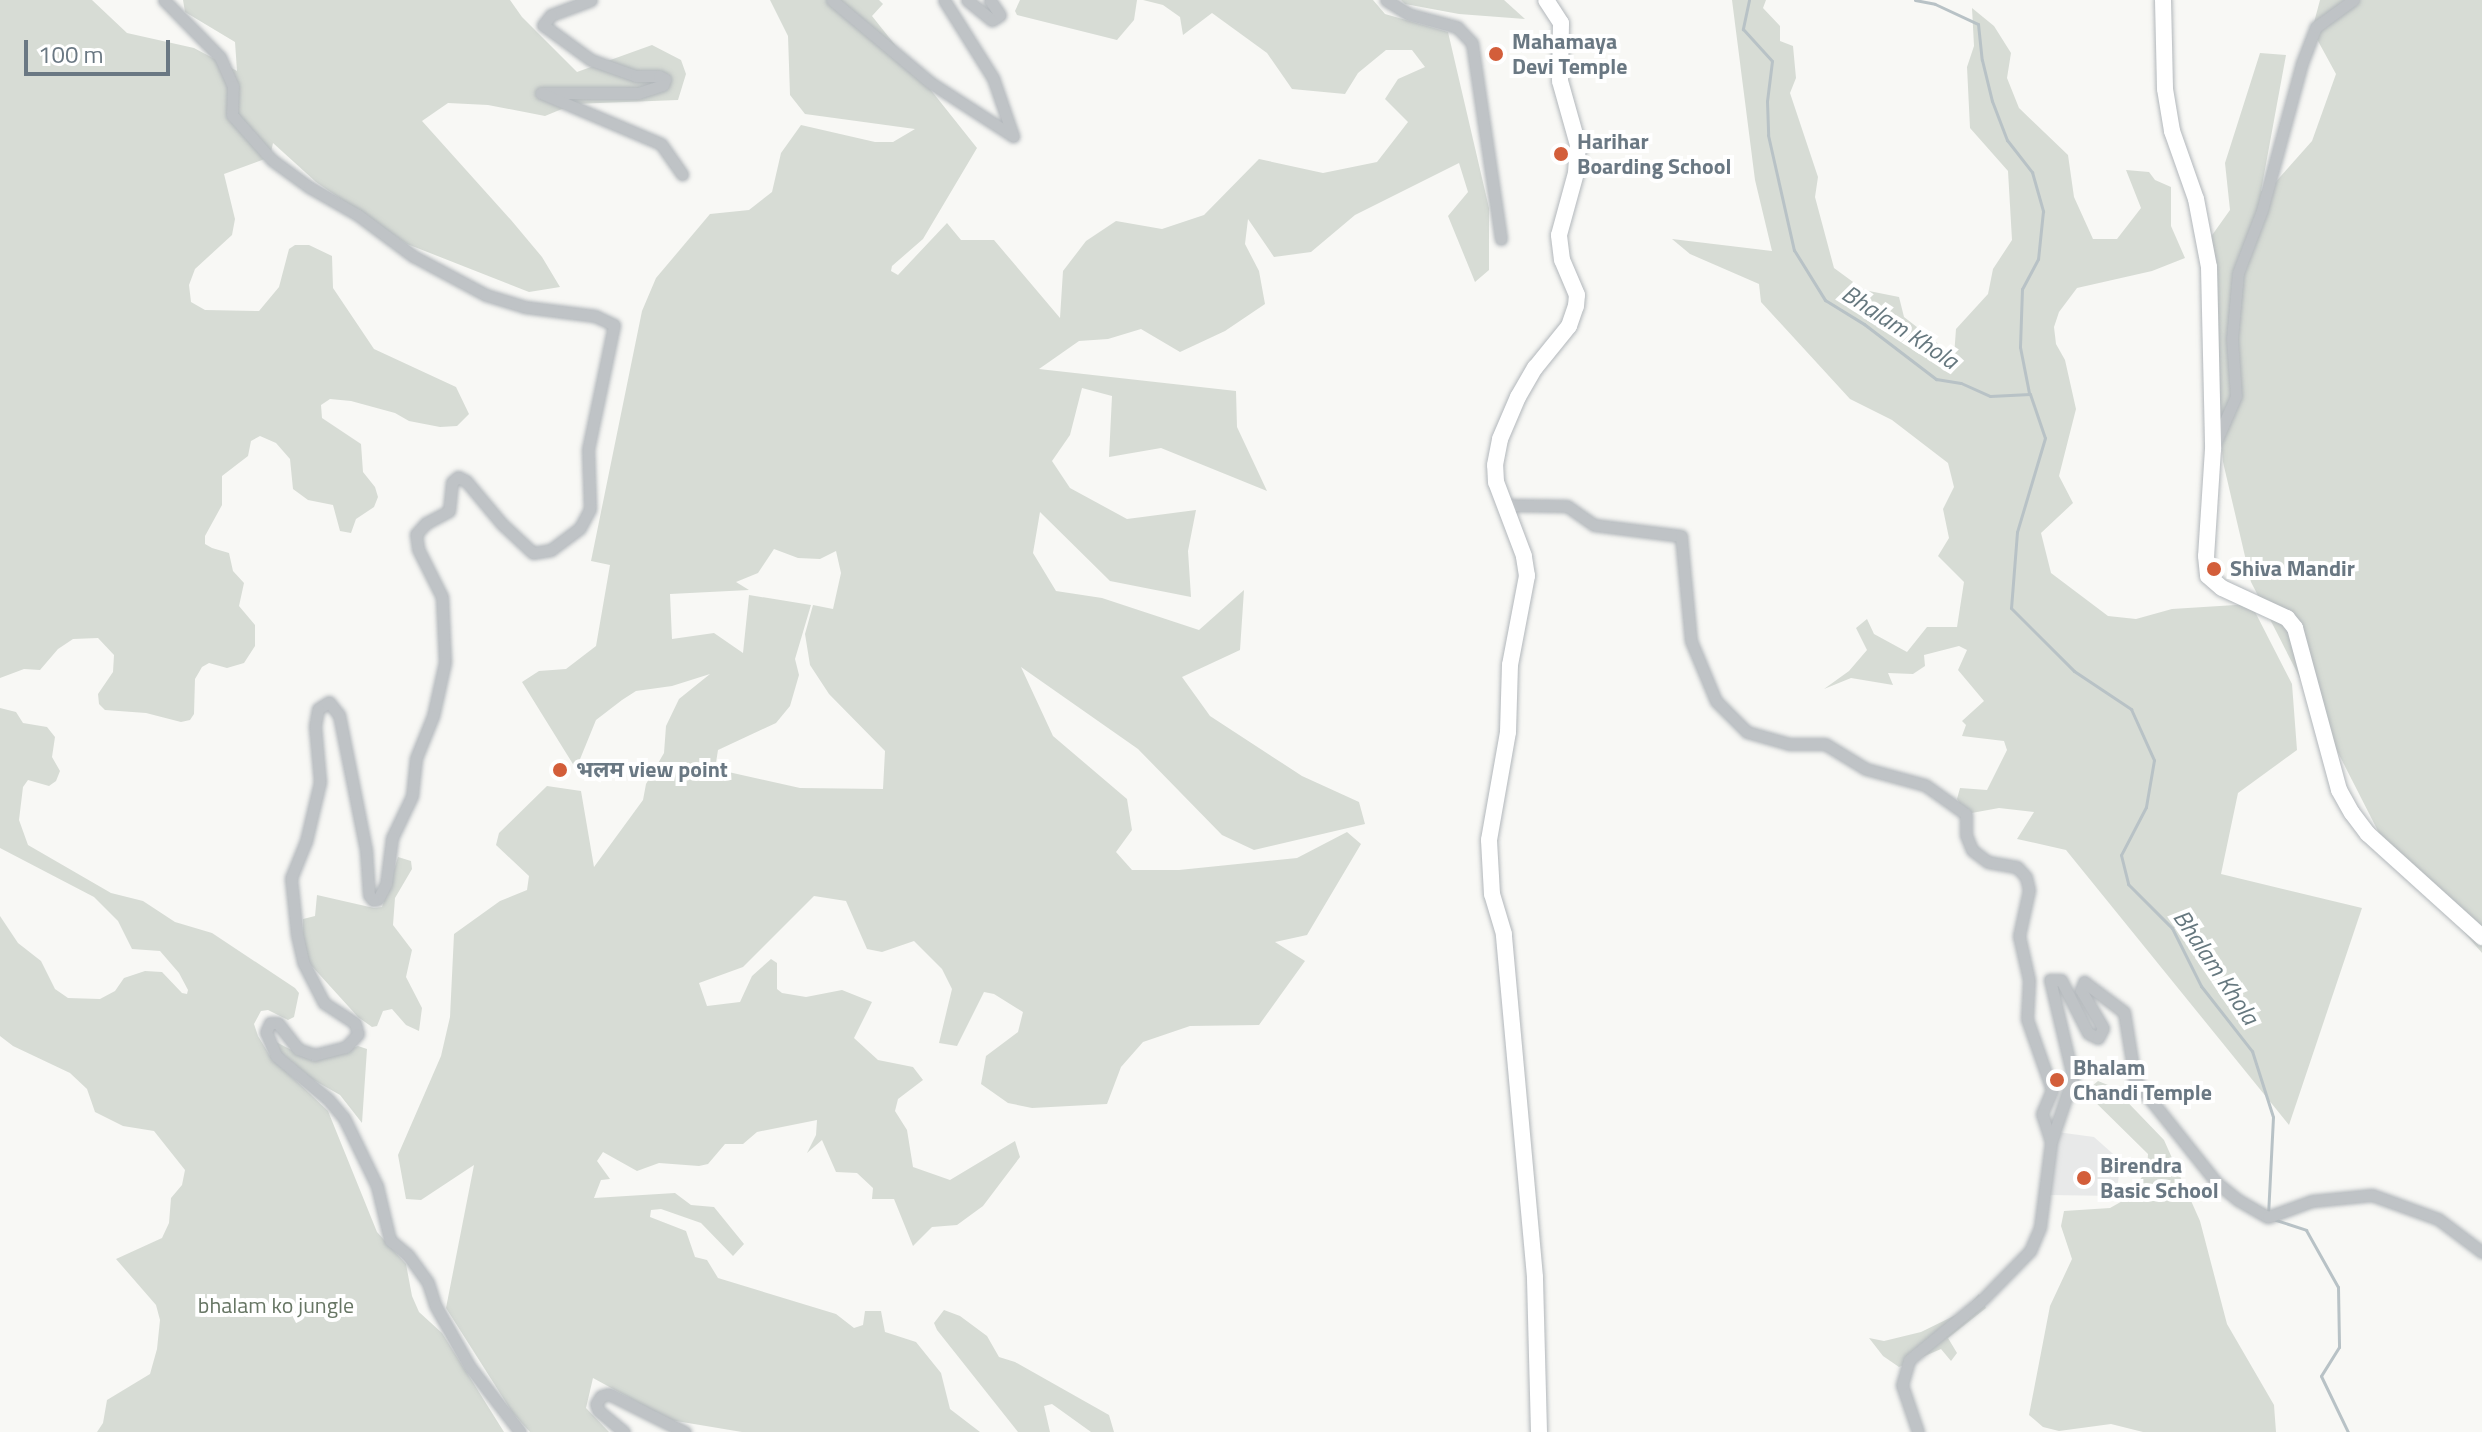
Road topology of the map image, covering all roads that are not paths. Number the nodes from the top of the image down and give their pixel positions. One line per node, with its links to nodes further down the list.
1 (164, 0): 18 (street)
2 (591, 0): 11 (street)
3 (832, 0): 4 (street)
4 (944, 0)
5 (967, 0): 6 (street)
6 (990, 0)
7 (1386, 0): 12 (street)
8 (1546, 0): 14 (main road)
9 (2163, 0): 13 (main road)
10 (2353, 0): 13 (street)
11 (682, 174)
12 (1501, 239)
13 (2213, 449): 15 (main road)
14 (1505, 505): 16 (street); 21 (main road)
15 (2482, 937)
16 (2051, 1142): 17 (street); 22 (street)
17 (2482, 1252)
18 (520, 1432)
19 (624, 1432): 20 (street)
20 (685, 1432)
21 (1539, 1432)
22 (1918, 1432)

